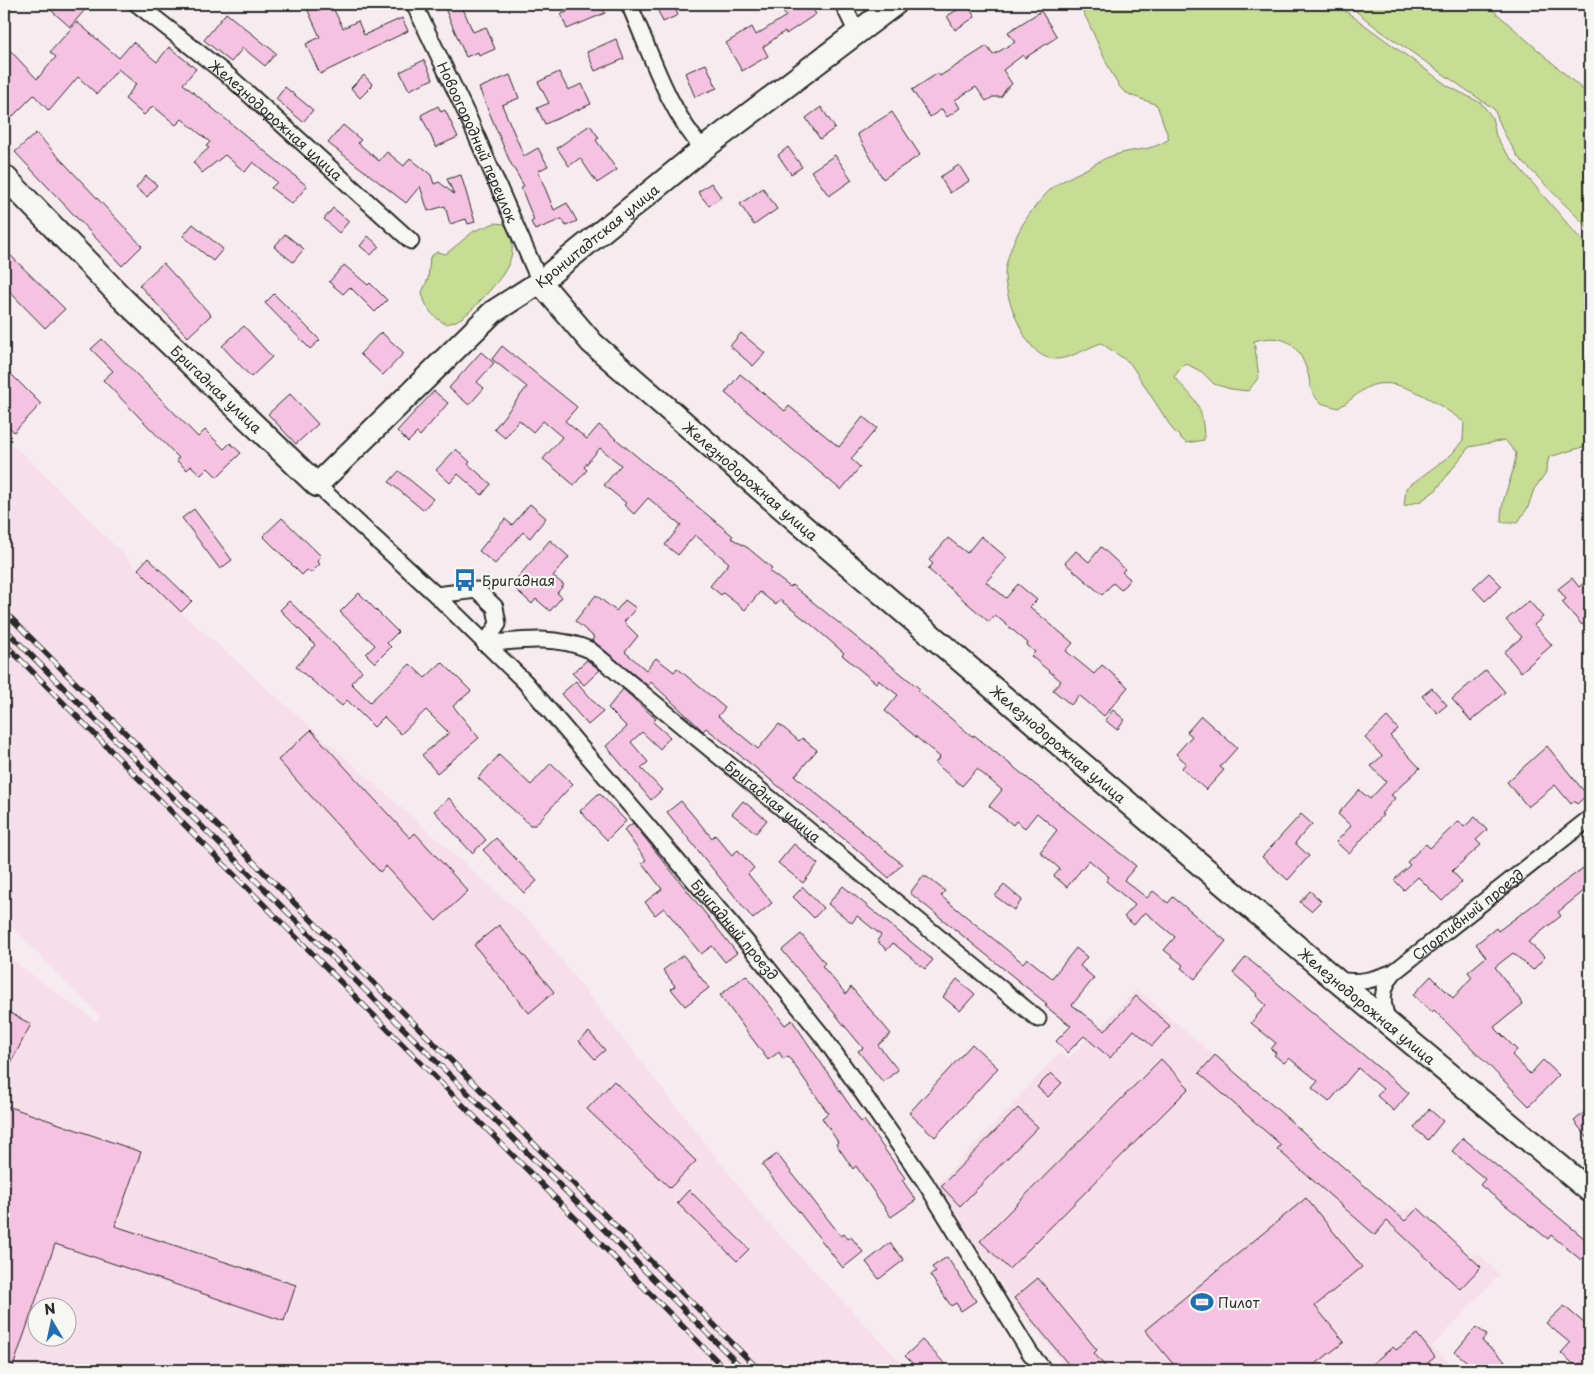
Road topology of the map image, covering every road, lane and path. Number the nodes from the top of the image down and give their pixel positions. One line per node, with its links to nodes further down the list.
1 (137, 4): 9 (street, Железнодорожная улица)
2 (414, 4): 10 (street, Новоогородный переулок)
3 (629, 4): 7 (street)
4 (844, 4): 6 (street)
5 (895, 4): 6 (street, Кронштадтская улица)
6 (856, 31): 7 (street, Кронштадтская улица)
7 (703, 149): 10 (street, Кронштадтская улица)
8 (4, 176): 11 (street, Бригадная улица)
9 (411, 240)
10 (540, 282): 11 (street, Кронштадтская улица); 16 (street, Железнодорожная улица)
11 (317, 485): 12 (street, Бригадная улица)
12 (436, 595): 13 (street, Бригадная улица); 13 (street)
13 (485, 644): 17 (street, Бригадная улица); 20 (street, Бригадный проезд)
14 (1590, 818): 15 (street, Спортивный проезд)
15 (1394, 972): 16 (street, Спортивный проезд); 18 (street)
16 (1336, 980): 18 (street, Железнодорожная улица)
17 (1038, 1019)
18 (1390, 1025): 19 (street, Железнодорожная улица)
19 (1590, 1191)
20 (1044, 1370)

